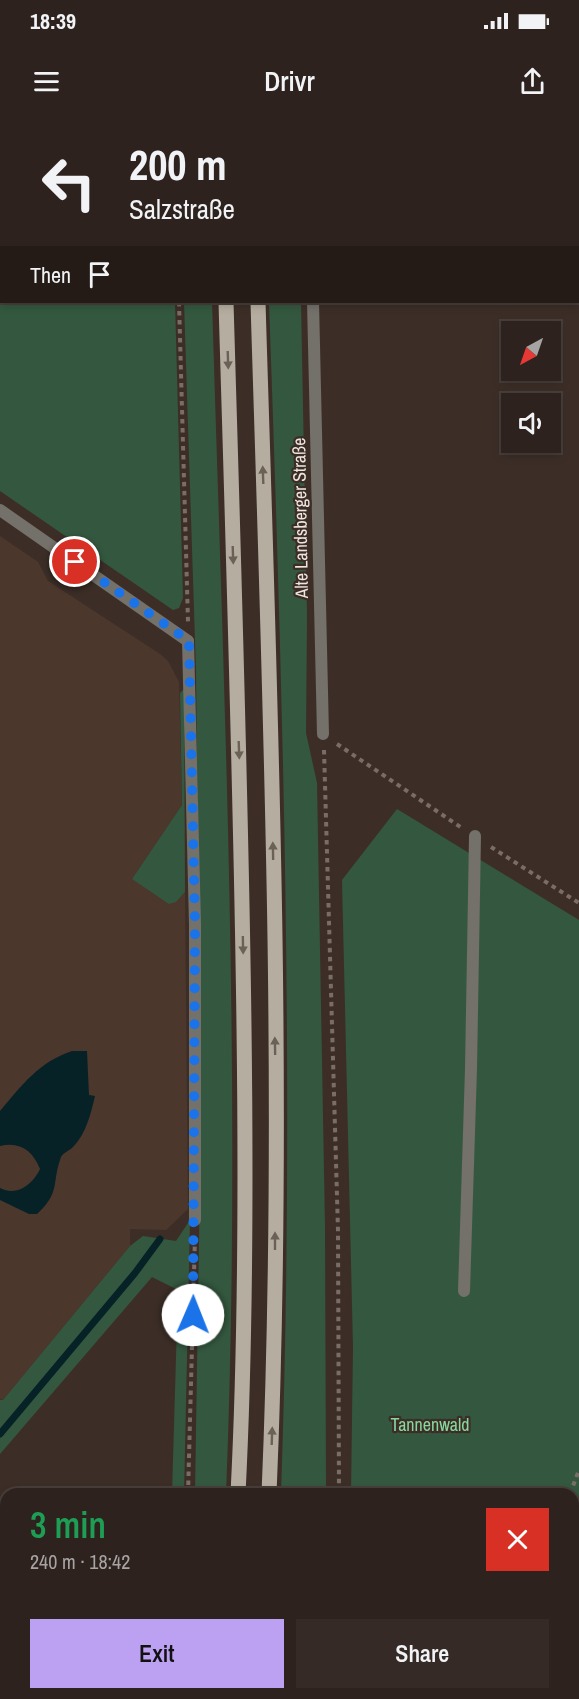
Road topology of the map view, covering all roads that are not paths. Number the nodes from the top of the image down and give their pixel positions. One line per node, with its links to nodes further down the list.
1 (226, 303): 9 (main road, one-way to 9)
2 (258, 303): 10 (main road, one-way to 2)
3 (313, 303): 5 (street, Alte Landsberger Straße)
4 (0, 510): 7 (street)
5 (323, 734)
6 (474, 836): 8 (street)
7 (195, 1220)
8 (464, 1291)
9 (238, 1488)
10 (270, 1488)

